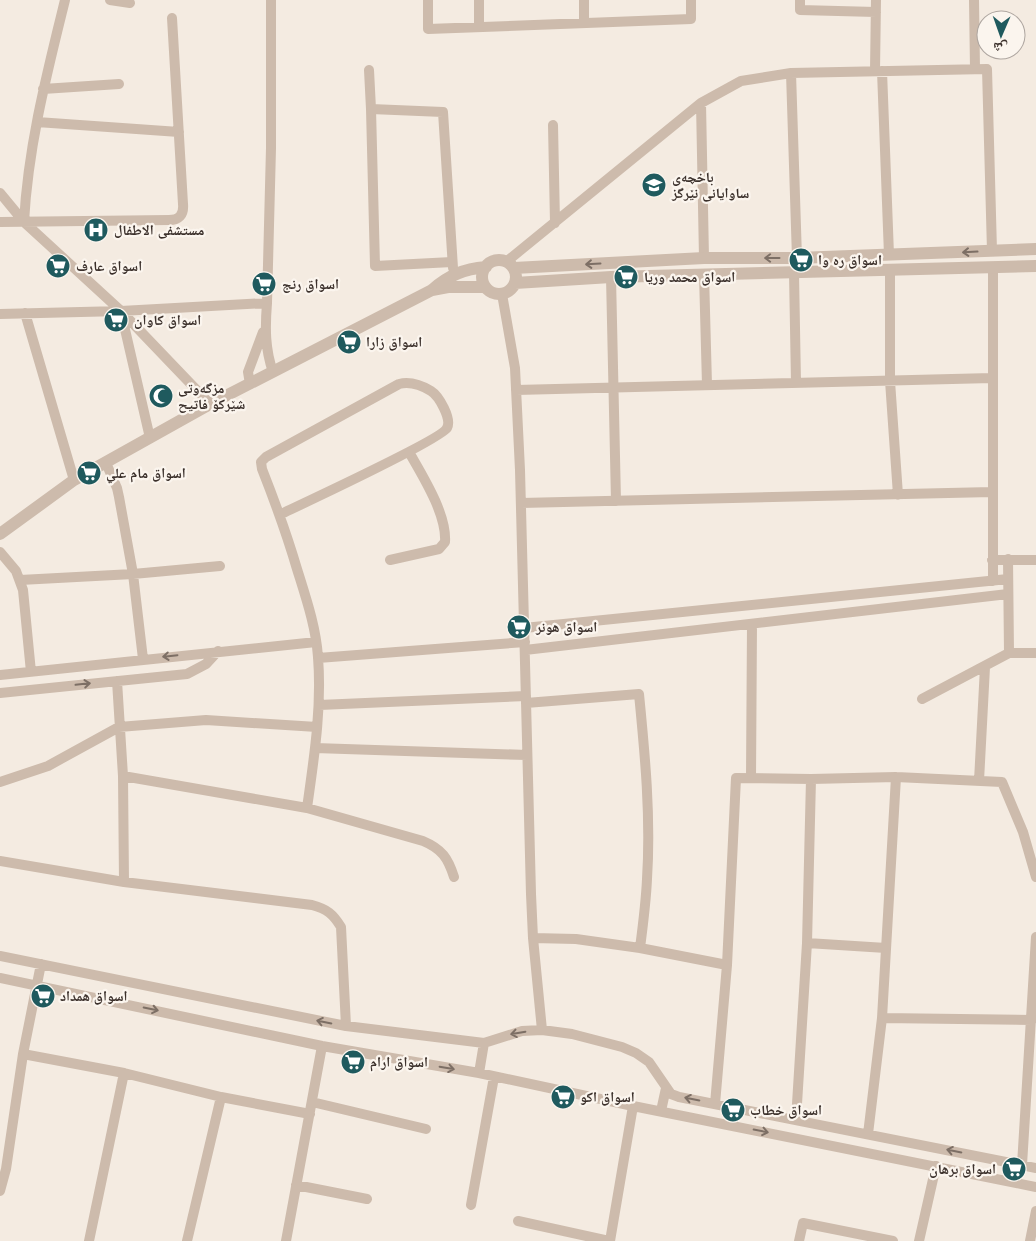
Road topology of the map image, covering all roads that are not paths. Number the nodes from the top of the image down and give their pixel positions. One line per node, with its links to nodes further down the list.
1 (65, 0): 21 (street)
2 (110, 0): 11 (street)
3 (271, 0): 51 (street)
4 (428, 0): 15 (street)
5 (479, 0): 15 (street)
6 (584, 0): 14 (street)
7 (691, 0): 14 (street)
8 (800, 0): 12 (street)
9 (876, 0): 12 (street)
10 (974, 0): 16 (street)
11 (130, 2)
12 (876, 12): 18 (street)
13 (172, 18): 26 (street)
14 (584, 23): 15 (street)
15 (479, 27)
16 (974, 69): 18 (street); 32 (street)
17 (369, 70): 23 (street)
18 (879, 71): 19 (street); 34 (street)
19 (791, 73): 22 (street); 36 (street)
20 (119, 84): 21 (street)
21 (43, 89): 24 (street)
22 (701, 102): 30 (street); 35 (street)
23 (372, 109): 41 (street); 41 (street)
24 (37, 122): 26 (street); 29 (street)
25 (554, 125): 30 (street)
26 (178, 132): 29 (street)
27 (0, 194): 29 (street)
28 (0, 222): 29 (street)
29 (24, 222): 52 (street)
30 (555, 223): 37 (street)
31 (1036, 249): 32 (street)
32 (992, 250): 33 (street, one-way to 33)
33 (925, 254): 34 (street); 42 (street)
34 (889, 255): 36 (street)
35 (704, 258): 36 (street, one-way to 35); 37 (street, one-way to 37)
36 (797, 258)
37 (510, 265): 39 (street); 47 (street)
38 (1036, 266): 40 (street)
39 (486, 267): 41 (street); 48 (street)
40 (993, 267): 42 (street); 57 (street)
41 (453, 268): 49 (street)
42 (925, 269): 43 (street)
43 (890, 270): 44 (street); 58 (street)
44 (794, 272): 45 (street); 59 (street)
45 (704, 274): 46 (street); 61 (street)
46 (612, 277): 47 (street); 62 (street)
47 (515, 283): 50 (street)
48 (485, 287): 49 (street); 50 (street)
49 (432, 290): 56 (street)
50 (502, 294): 63 (street)
51 (267, 303): 52 (street); 55 (street)
52 (121, 311): 53 (street); 64 (street); 65 (street)
53 (25, 313): 54 (street); 68 (street)
54 (0, 314)
55 (265, 328): 56 (street); 60 (street)
56 (273, 372): 60 (street)
57 (992, 378): 58 (street); 69 (street)
58 (890, 381): 59 (street); 70 (street)
59 (796, 383): 61 (street)
60 (250, 384): 64 (street)
61 (707, 385): 62 (street)
62 (614, 388): 63 (street); 71 (street)
63 (516, 390): 72 (street)
64 (210, 404): 65 (street)
65 (150, 438): 67 (street)
66 (409, 452): 73 (street); 73 (street); 77 (street)
67 (106, 463): 68 (street); 81 (street)
68 (74, 480): 74 (street)
69 (992, 492): 70 (street); 78 (street)
70 (898, 495): 71 (street)
71 (616, 501): 72 (street)
72 (521, 503): 87 (street)
73 (280, 514): 88 (street)
74 (0, 534)
75 (0, 552): 83 (street)
76 (1008, 559): 78 (street); 79 (street); 82 (street)
77 (390, 560)
78 (992, 560): 84 (street)
79 (1036, 560)
80 (220, 566): 81 (street)
81 (133, 574): 83 (street); 94 (street)
82 (1008, 579): 84 (street); 85 (street)
83 (20, 580): 97 (street)
84 (993, 581): 87 (street)
85 (1008, 594): 86 (street); 91 (street)
86 (752, 624): 89 (street); 111 (street)
87 (524, 628): 89 (street)
88 (316, 642): 90 (street); 93 (street)
89 (525, 646): 93 (street); 103 (street)
90 (218, 651): 94 (street, one-way to 94); 99 (street)
91 (1009, 653): 92 (street); 95 (street)
92 (1036, 654)
93 (318, 658): 104 (street)
94 (143, 659): 96 (street)
95 (985, 667): 102 (street); 113 (street)
96 (63, 668): 97 (street); 100 (street)
97 (31, 672): 98 (street)
98 (0, 675)
99 (117, 681): 100 (street, one-way to 99); 105 (street)
100 (65, 686): 101 (street)
101 (0, 693)
102 (922, 699)
103 (526, 700): 104 (street); 108 (street); 123 (street)
104 (319, 705): 106 (street)
105 (119, 727): 106 (street); 109 (street); 114 (street)
106 (318, 728): 107 (street)
107 (315, 748): 108 (street); 115 (street)
108 (528, 755): 121 (street)
109 (123, 776): 115 (street); 119 (street)
110 (896, 777): 112 (street); 113 (street); 124 (street)
111 (751, 778): 112 (street); 127 (street)
112 (811, 779): 122 (street)
113 (979, 781): 118 (street)
114 (0, 782)
115 (307, 808): 117 (street)
116 (0, 861): 119 (street)
117 (454, 877)
118 (1036, 877)
119 (124, 882): 132 (street)
120 (1036, 937): 131 (street)
121 (533, 938): 123 (street); 133 (street)
122 (807, 944): 124 (street); 147 (street)
123 (640, 948): 127 (street)
124 (886, 948): 130 (street)
125 (0, 956): 126 (street)
126 (41, 964): 129 (street); 132 (street, one-way to 126)
127 (728, 965): 143 (street)
128 (0, 978): 129 (street)
129 (37, 985): 135 (street, one-way to 135); 136 (street)
130 (882, 1018): 131 (street); 149 (street)
131 (1032, 1020): 150 (street)
132 (346, 1026): 134 (street)
133 (542, 1030): 134 (street, one-way to 134); 140 (street)
134 (484, 1043): 138 (street)
135 (322, 1046): 138 (street, one-way to 138); 142 (street)
136 (23, 1054): 137 (street); 155 (street)
137 (124, 1073): 141 (street); 160 (street)
138 (479, 1073): 139 (street)
139 (494, 1077): 144 (street); 157 (street)
140 (666, 1088): 143 (street, one-way to 140); 145 (street)
141 (221, 1097): 146 (street); 161 (street)
142 (312, 1102): 146 (street); 148 (street)
143 (716, 1104): 147 (street)
144 (633, 1106): 145 (street); 163 (street)
145 (660, 1111): 151 (street, one-way to 151)
146 (310, 1114): 153 (street)
147 (796, 1120): 149 (street)
148 (426, 1129)
149 (868, 1134): 150 (street, one-way to 149)
150 (1022, 1165): 152 (street)
151 (936, 1166): 154 (street); 166 (street)
152 (1036, 1168)
153 (296, 1185): 156 (street); 162 (street)
154 (1036, 1187)
155 (0, 1191)
156 (367, 1199)
157 (471, 1205)
158 (1036, 1211): 167 (street)
159 (518, 1221): 163 (street)
160 (89, 1241)
161 (187, 1241)
162 (286, 1241)
163 (609, 1241)
164 (800, 1241): 165 (street)
165 (893, 1241)
166 (919, 1241)
167 (1030, 1241)

